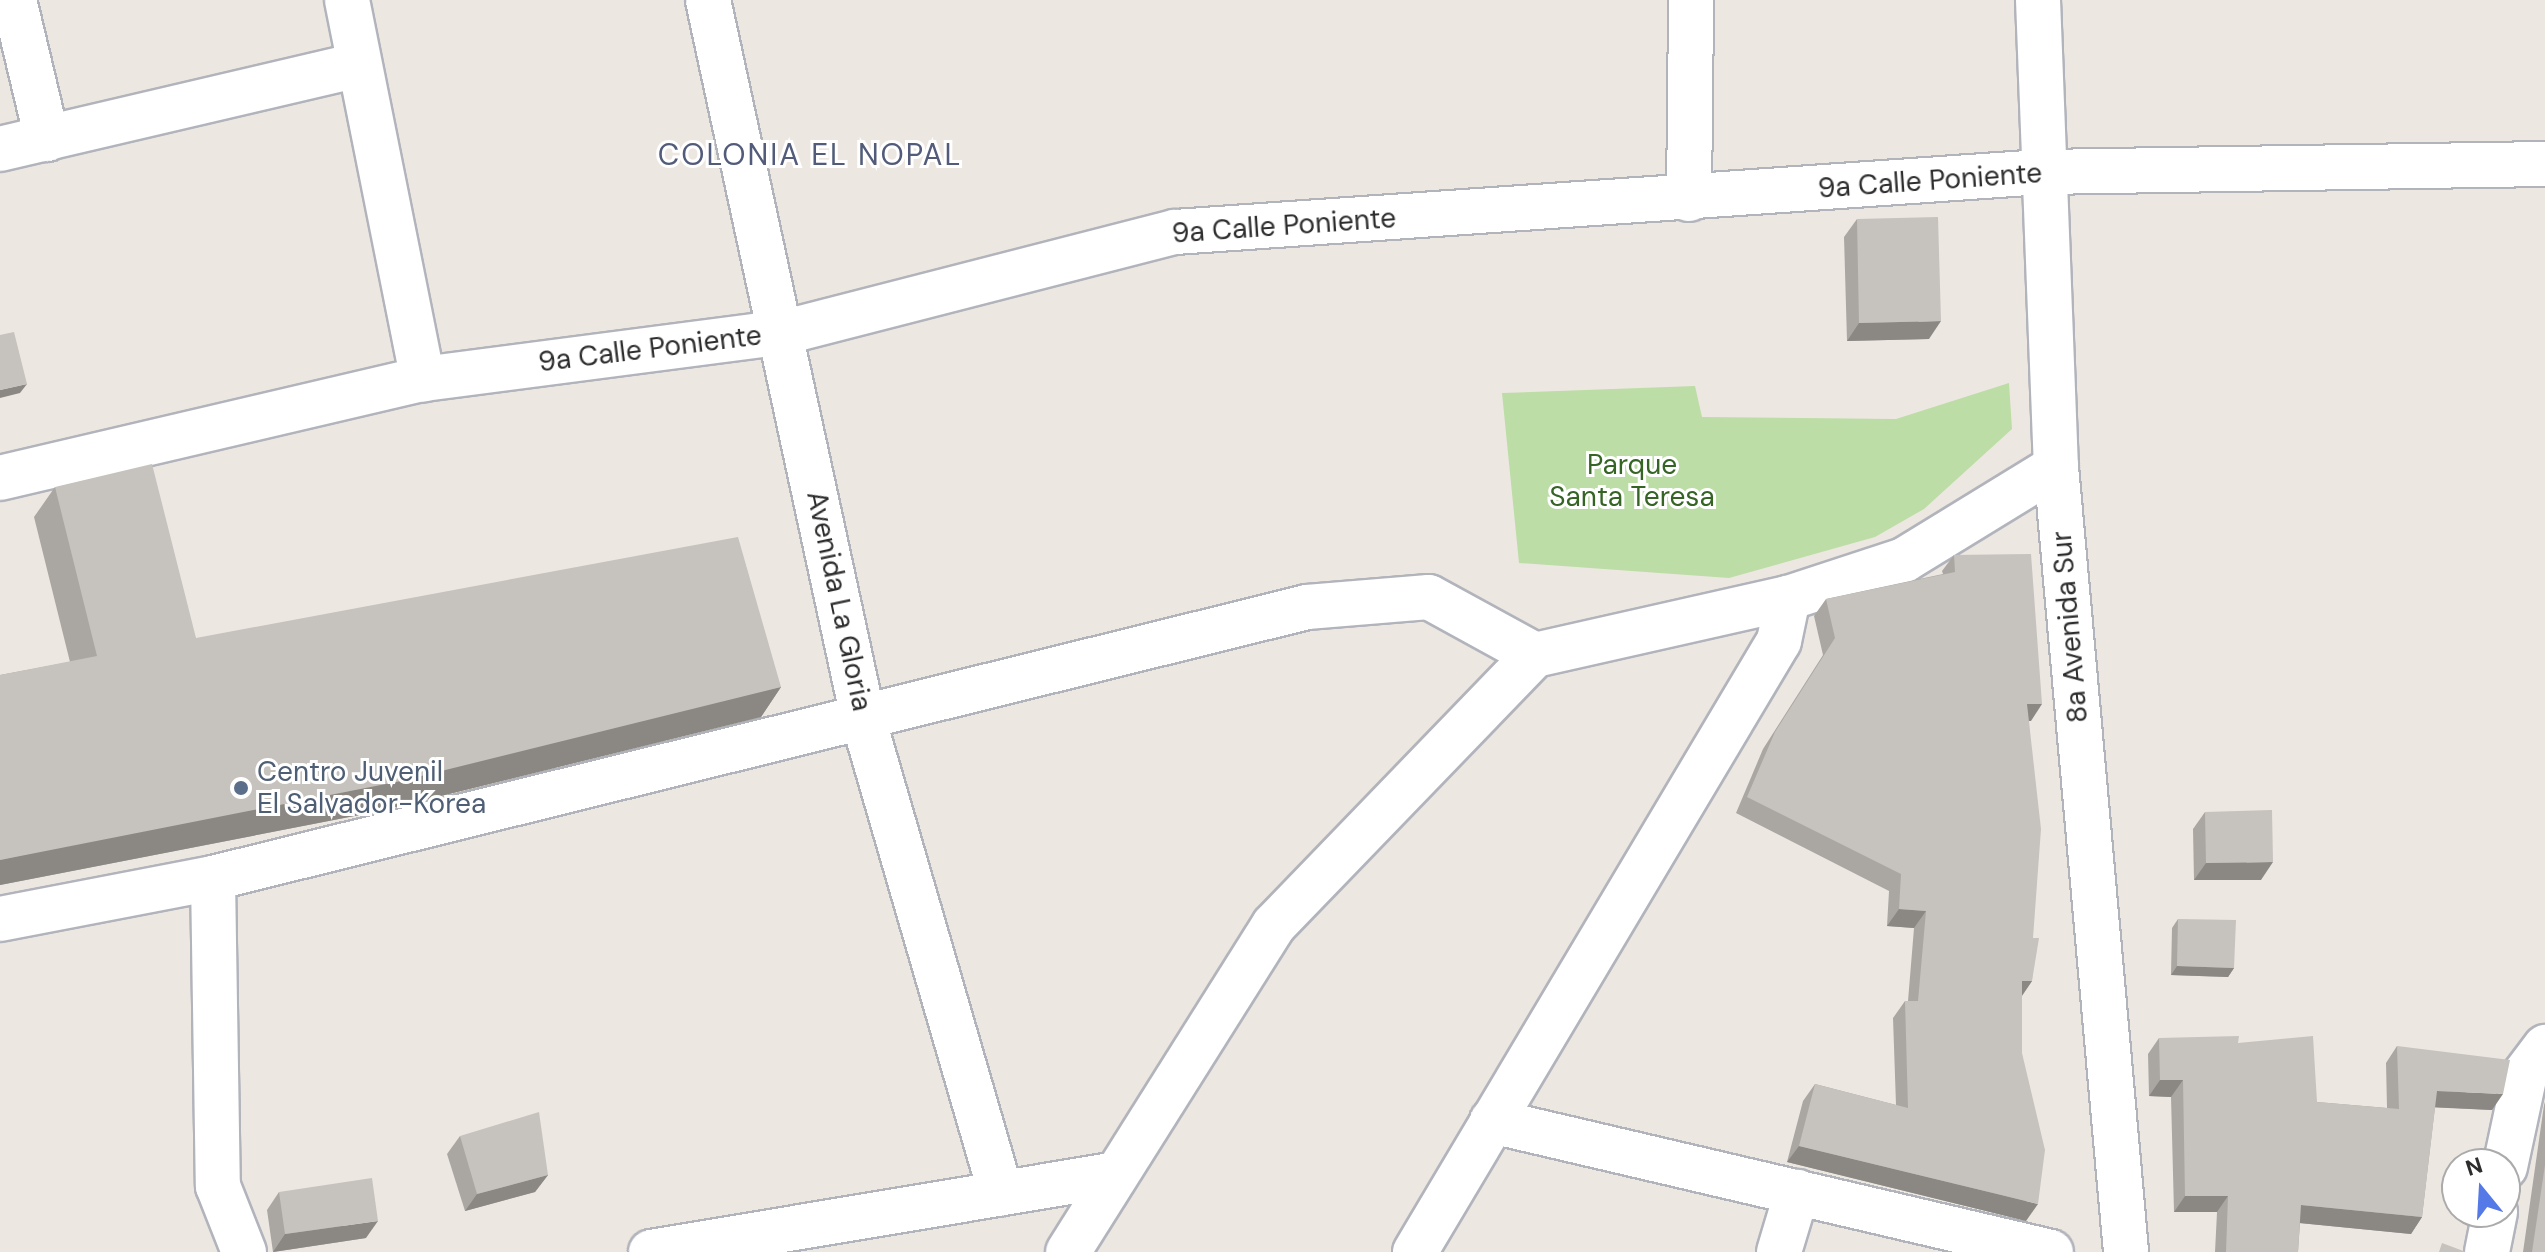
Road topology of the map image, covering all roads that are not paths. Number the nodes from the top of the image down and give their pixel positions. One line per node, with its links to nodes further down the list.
1 (14, 0): 7 (street)
2 (347, 0): 6 (street)
3 (708, 0): 12 (street, Avenida La Gloria)
4 (1691, 0): 11 (street)
5 (2038, 0): 10 (street, 8a Avenida Sur)
6 (359, 65): 7 (street); 13 (street)
7 (47, 139): 8 (street)
8 (0, 149)
9 (2545, 164): 10 (street, 9a Calle Poniente)
10 (2042, 172): 11 (street, 9a Calle Poniente); 14 (street, 8a Avenida Sur)
11 (1689, 199): 12 (street, 9a Calle Poniente)
12 (785, 332): 13 (street, 9a Calle Poniente); 18 (street, Avenida La Gloria)
13 (423, 379): 15 (street, 9a Calle Poniente)
14 (2056, 467): 16 (street); 34 (street, 8a Avenida Sur)
15 (0, 478)
16 (1788, 598): 17 (street); 22 (street)
17 (1535, 655): 18 (street); 24 (street)
18 (864, 722): 19 (street); 26 (street, Avenida La Gloria)
19 (213, 878): 20 (street); 28 (street)
20 (0, 919)
21 (2545, 1047): 23 (street)
22 (1492, 1121): 25 (street); 31 (street)
23 (2509, 1148)
24 (1116, 1174): 26 (street); 30 (street)
25 (1797, 1192): 32 (street); 33 (street)
26 (1001, 1194): 29 (street)
27 (2492, 1228): 35 (street)
28 (244, 1252)
29 (651, 1252)
30 (1068, 1252)
31 (1415, 1252)
32 (1779, 1252)
33 (2051, 1252)
34 (2126, 1252)
35 (2487, 1252)

